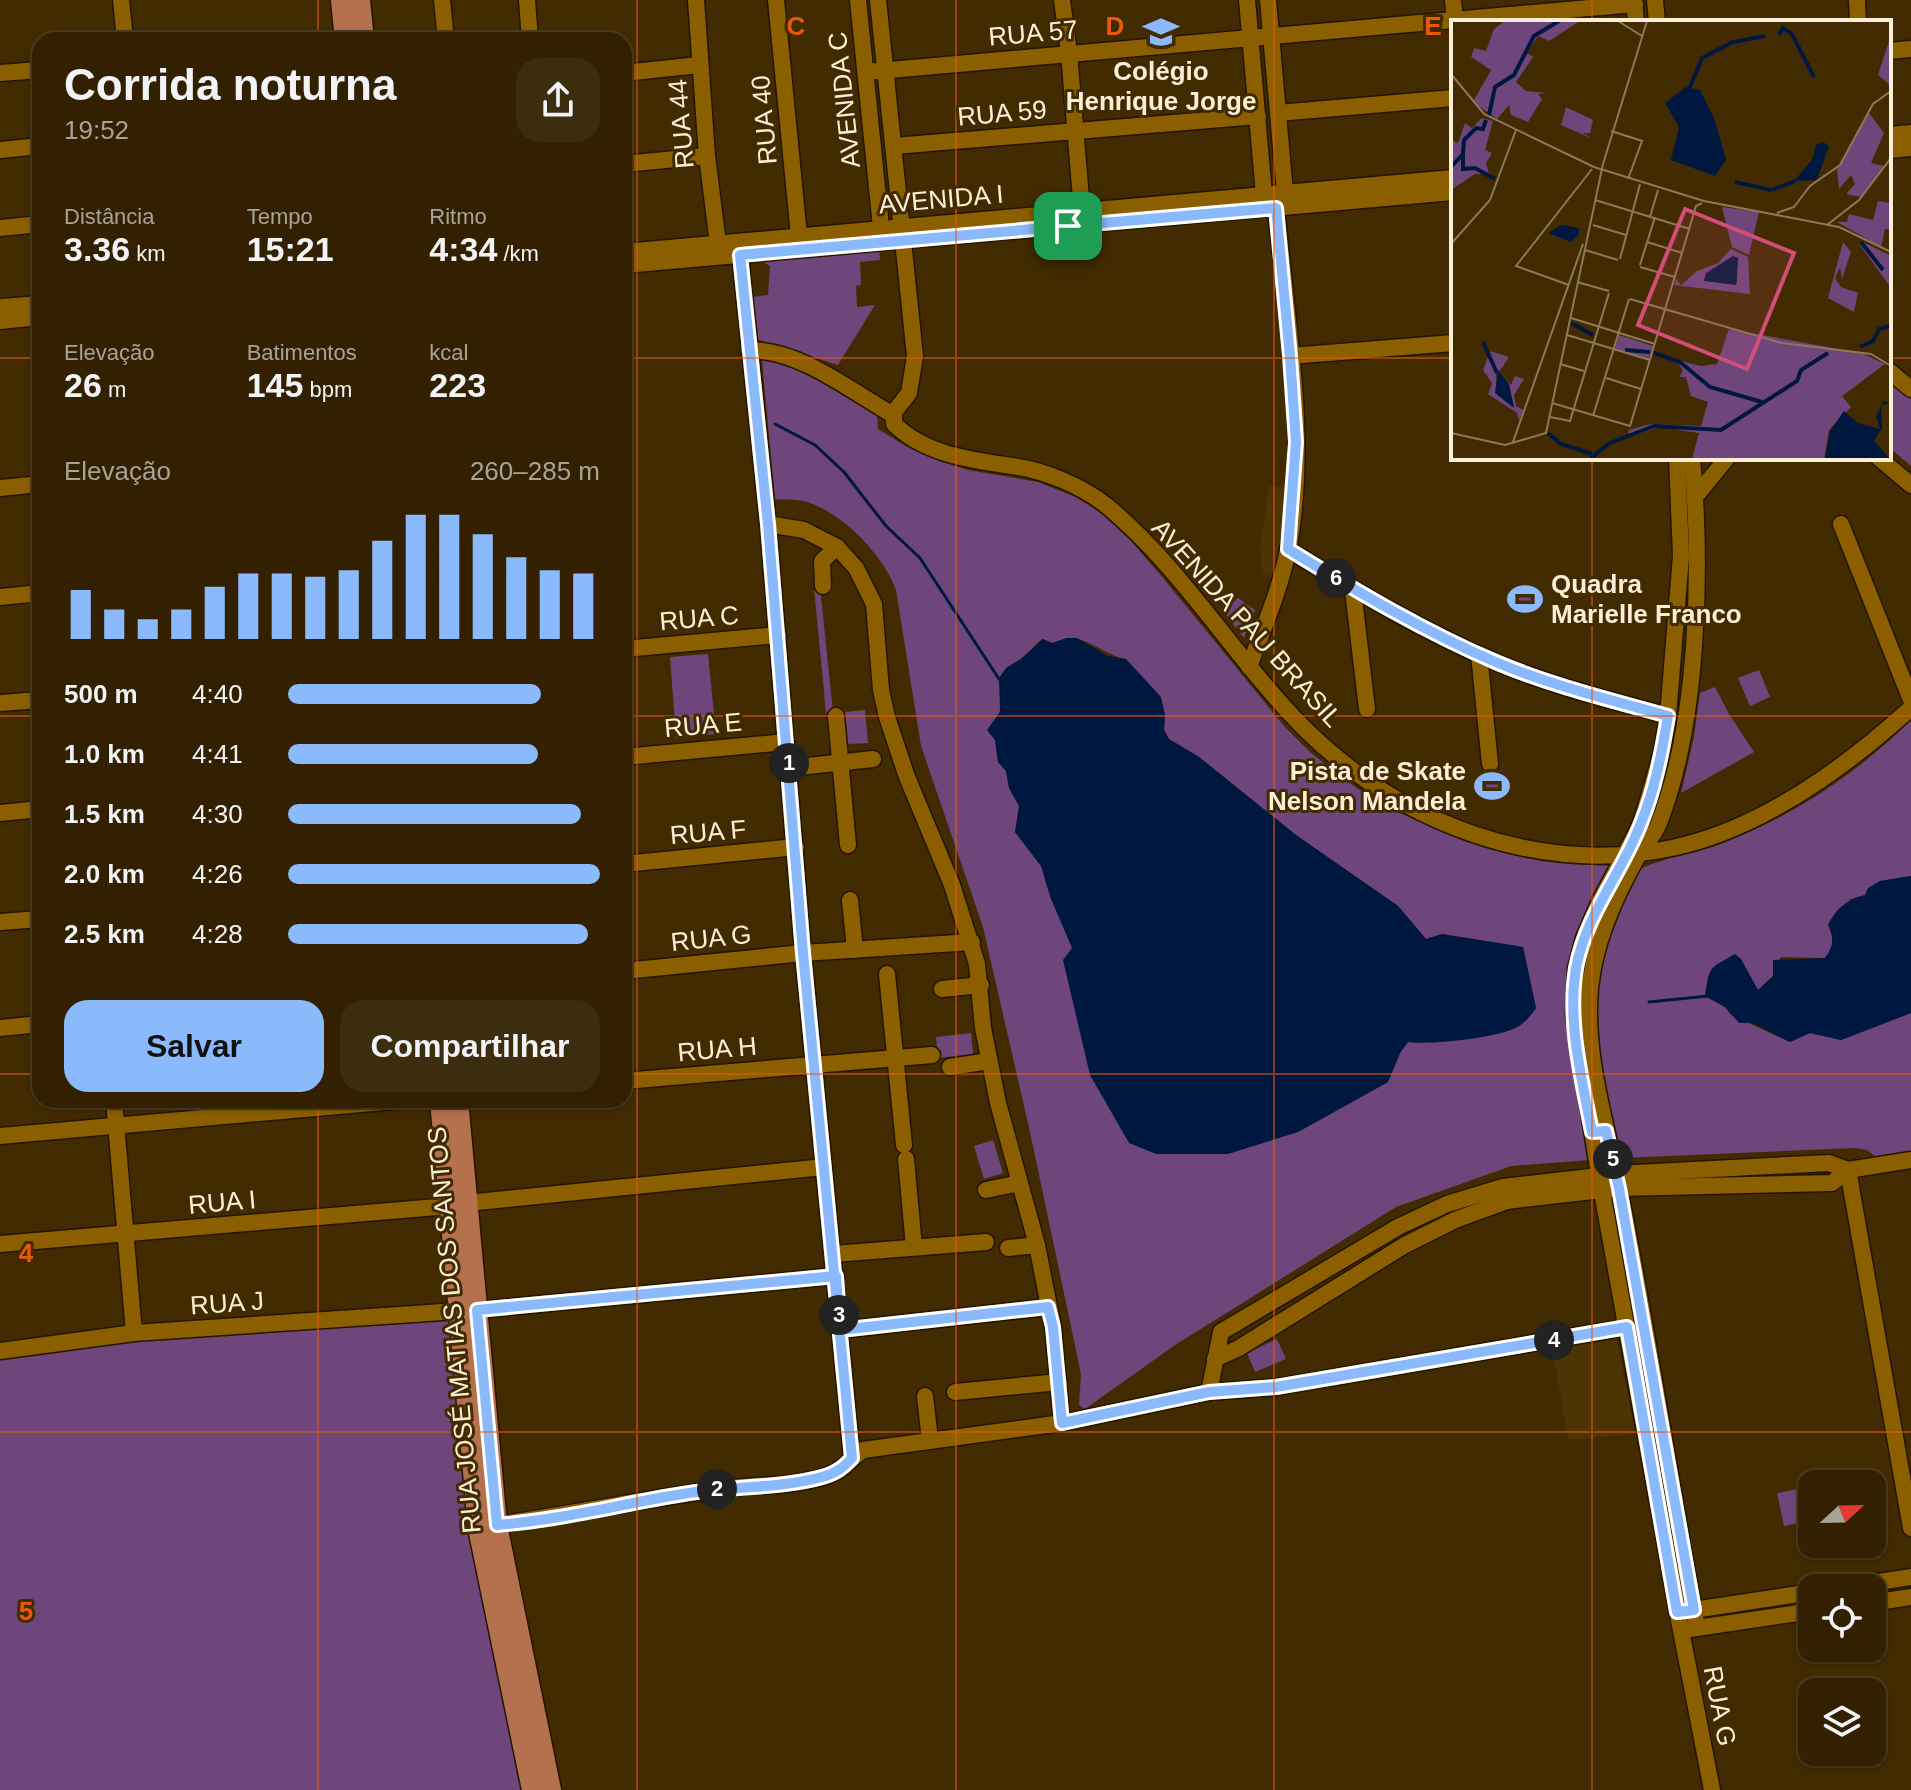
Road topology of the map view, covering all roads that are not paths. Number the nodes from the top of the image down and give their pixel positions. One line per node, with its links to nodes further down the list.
1 (121, 0): 22 (street)
2 (341, 0): 23 (main road)
3 (360, 0): 24 (main road)
4 (442, 0): 25 (street)
5 (527, 0): 26 (street)
6 (696, 0): 32 (street, RUA 44)
7 (776, 0): 59 (street, RUA 40)
8 (858, 0): 36 (street, AVENIDA C)
9 (878, 0): 33 (street, AVENIDA C)
10 (1062, 0): 31 (street)
11 (1247, 0): 28 (street)
12 (1268, 0): 27 (street)
13 (1453, 0): 17 (street)
14 (1655, 0): 19 (street)
15 (1857, 0): 20 (street)
16 (1634, 2): 18 (street, RUA 57)
17 (1455, 20)
18 (1464, 20)
19 (1657, 20)
20 (1858, 20)
21 (1451, 21): 27 (street, RUA 57)
22 (124, 32)
23 (352, 32)
24 (356, 32)
25 (445, 32)
26 (529, 32)
27 (1272, 36): 28 (street, RUA 57); 39 (street)
28 (1251, 39): 31 (street, RUA 57); 40 (street)
29 (1911, 49): 30 (street)
30 (1891, 51)
31 (1069, 53): 33 (street, RUA 57); 41 (street)
32 (699, 65): 35 (street); 49 (street, RUA 44)
33 (887, 70): 36 (street, RUA 57); 44 (street, AVENIDA C)
34 (32, 71): 37 (street)
35 (632, 72)
36 (867, 72): 58 (street, AVENIDA C)
37 (0, 73)
38 (1451, 98): 39 (street)
39 (1278, 113): 53 (street)
40 (1258, 116): 41 (street, RUA 59); 53 (street)
41 (1076, 131): 44 (street, RUA 59); 54 (street)
42 (1911, 133): 43 (street)
43 (1891, 135)
44 (894, 146): 57 (street, AVENIDA C)
45 (32, 147): 47 (street)
46 (1911, 148): 48 (street)
47 (0, 150)
48 (1891, 150)
49 (707, 156): 50 (street); 60 (street, RUA 44)
50 (632, 163)
51 (1451, 178): 53 (street, AVENIDA I)
52 (1451, 192): 53 (street, AVENIDA I)
53 (1275, 199): 54 (street, AVENIDA I); 57 (street, AVENIDA I); 70 (street)
54 (1082, 211): 57 (street, AVENIDA I)
55 (32, 225): 56 (street)
56 (0, 228)
57 (901, 234): 58 (street, AVENIDA I); 73 (street, AVENIDA C)
58 (881, 235): 59 (street, AVENIDA I); 62 (street, AVENIDA I)
59 (799, 236): 60 (street, AVENIDA I)
60 (718, 244): 61 (street, AVENIDA I)
61 (632, 251)
62 (740, 255): 63 (street, AVENIDA I); 69 (street)
63 (632, 264)
64 (32, 305): 65 (street)
65 (0, 307)
66 (32, 318): 67 (street)
67 (0, 321)
68 (1451, 343): 70 (street)
69 (749, 350): 73 (street, AVENIDA PAU BRASIL); 82 (street)
70 (1290, 356): 85 (street)
71 (1891, 373): 72 (street)
72 (1911, 389)
73 (893, 418): 93 (street, AVENIDA PAU BRASIL)
74 (1677, 460): 100 (street)
75 (1692, 460): 81 (street)
76 (1725, 460): 81 (street)
77 (1881, 460): 79 (street)
78 (32, 485): 80 (street)
79 (1911, 485)
80 (0, 488)
81 (1696, 496): 111 (street)
82 (768, 524): 84 (street); 90 (street)
83 (1841, 524): 94 (street)
84 (837, 547): 86 (street); 116 (street)
85 (1288, 549): 87 (street); 93 (street)
86 (823, 586)
87 (1353, 590): 92 (street); 98 (street)
88 (32, 594): 89 (street)
89 (0, 597)
90 (778, 635): 91 (street, RUA C); 101 (street)
91 (632, 648)
92 (1479, 654): 100 (street); 105 (street)
93 (1249, 667): 111 (street, AVENIDA PAU BRASIL)
94 (1911, 700)
95 (32, 701): 96 (street)
96 (0, 703)
97 (1911, 708): 111 (street, AVENIDA PAU BRASIL)
98 (1367, 709)
99 (836, 716): 104 (street)
100 (1668, 716): 111 (street)
101 (786, 742): 102 (street, RUA E); 106 (street)
102 (632, 756)
103 (873, 759): 104 (street)
104 (840, 763): 106 (street); 109 (street)
105 (1490, 764)
106 (789, 768): 110 (street)
107 (32, 810): 108 (street)
108 (0, 813)
109 (848, 845)
110 (796, 847): 112 (street, RUA F); 118 (street)
111 (1633, 854): 140 (street)
112 (632, 863)
113 (850, 900): 117 (street)
114 (32, 920): 115 (street)
115 (0, 922)
116 (972, 942): 117 (street, RUA G); 121 (street)
117 (855, 950): 118 (street, RUA G)
118 (803, 953): 119 (street, RUA G); 128 (street)
119 (632, 970)
120 (887, 974): 126 (street)
121 (981, 985): 122 (street); 127 (street)
122 (942, 989)
123 (32, 1025): 124 (street)
124 (0, 1028)
125 (932, 1055): 126 (street, RUA H)
126 (897, 1058): 128 (street, RUA H); 148 (street)
127 (989, 1061): 129 (street); 141 (street)
128 (815, 1064): 130 (street, RUA H); 138 (street)
129 (950, 1067)
130 (632, 1080)
131 (115, 1108): 135 (street)
132 (317, 1108): 135 (street)
133 (441, 1108): 143 (main road, RUA JOSÉ MATIAS DOS SANTOS)
134 (458, 1108): 143 (main road, RUA JOSÉ MATIAS DOS SANTOS)
135 (116, 1126): 136 (street); 144 (street)
136 (0, 1136)
137 (1911, 1160): 139 (street)
138 (824, 1167): 143 (street, RUA I); 150 (street)
139 (1848, 1170): 140 (street); 166 (street)
140 (1609, 1182): 154 (street); 160 (street); 172 (street)
141 (1020, 1183): 142 (street); 147 (street)
142 (986, 1190)
143 (458, 1204): 144 (street, RUA I); 153 (main road, RUA JOSÉ MATIAS DOS SANTOS)
144 (126, 1234): 146 (street, RUA I); 156 (street)
145 (986, 1242): 148 (street)
146 (0, 1244)
147 (1037, 1245): 149 (street); 152 (street)
148 (914, 1247): 150 (street)
149 (1008, 1248)
150 (834, 1254): 151 (street)
151 (836, 1276): 153 (street, RUA J); 155 (street)
152 (1048, 1307): 155 (street); 158 (street)
153 (467, 1311): 156 (street, RUA J); 165 (main road, RUA JOSÉ MATIAS DOS SANTOS)
154 (1627, 1327): 160 (street); 172 (street)
155 (840, 1330): 164 (street)
156 (134, 1333): 157 (street, RUA J)
157 (0, 1351)
158 (1059, 1382): 159 (street); 162 (street)
159 (955, 1392)
160 (1209, 1392): 162 (street)
161 (925, 1396): 163 (street)
162 (1062, 1423): 163 (street)
163 (930, 1440): 164 (street)
164 (852, 1458): 165 (street)
165 (487, 1526): 175 (main road, RUA JOSÉ MATIAS DOS SANTOS); 176 (main road, RUA JOSÉ MATIAS DOS SANTOS)
166 (1911, 1528)
167 (1911, 1577): 168 (street)
168 (1886, 1581)
169 (1798, 1594): 172 (street)
170 (1911, 1597): 171 (street)
171 (1886, 1601)
172 (1686, 1611): 174 (street, RUA G)
173 (1798, 1613): 174 (street)
174 (1689, 1629): 177 (street, RUA G)
175 (532, 1790)
176 (551, 1790)
177 (1712, 1790)

